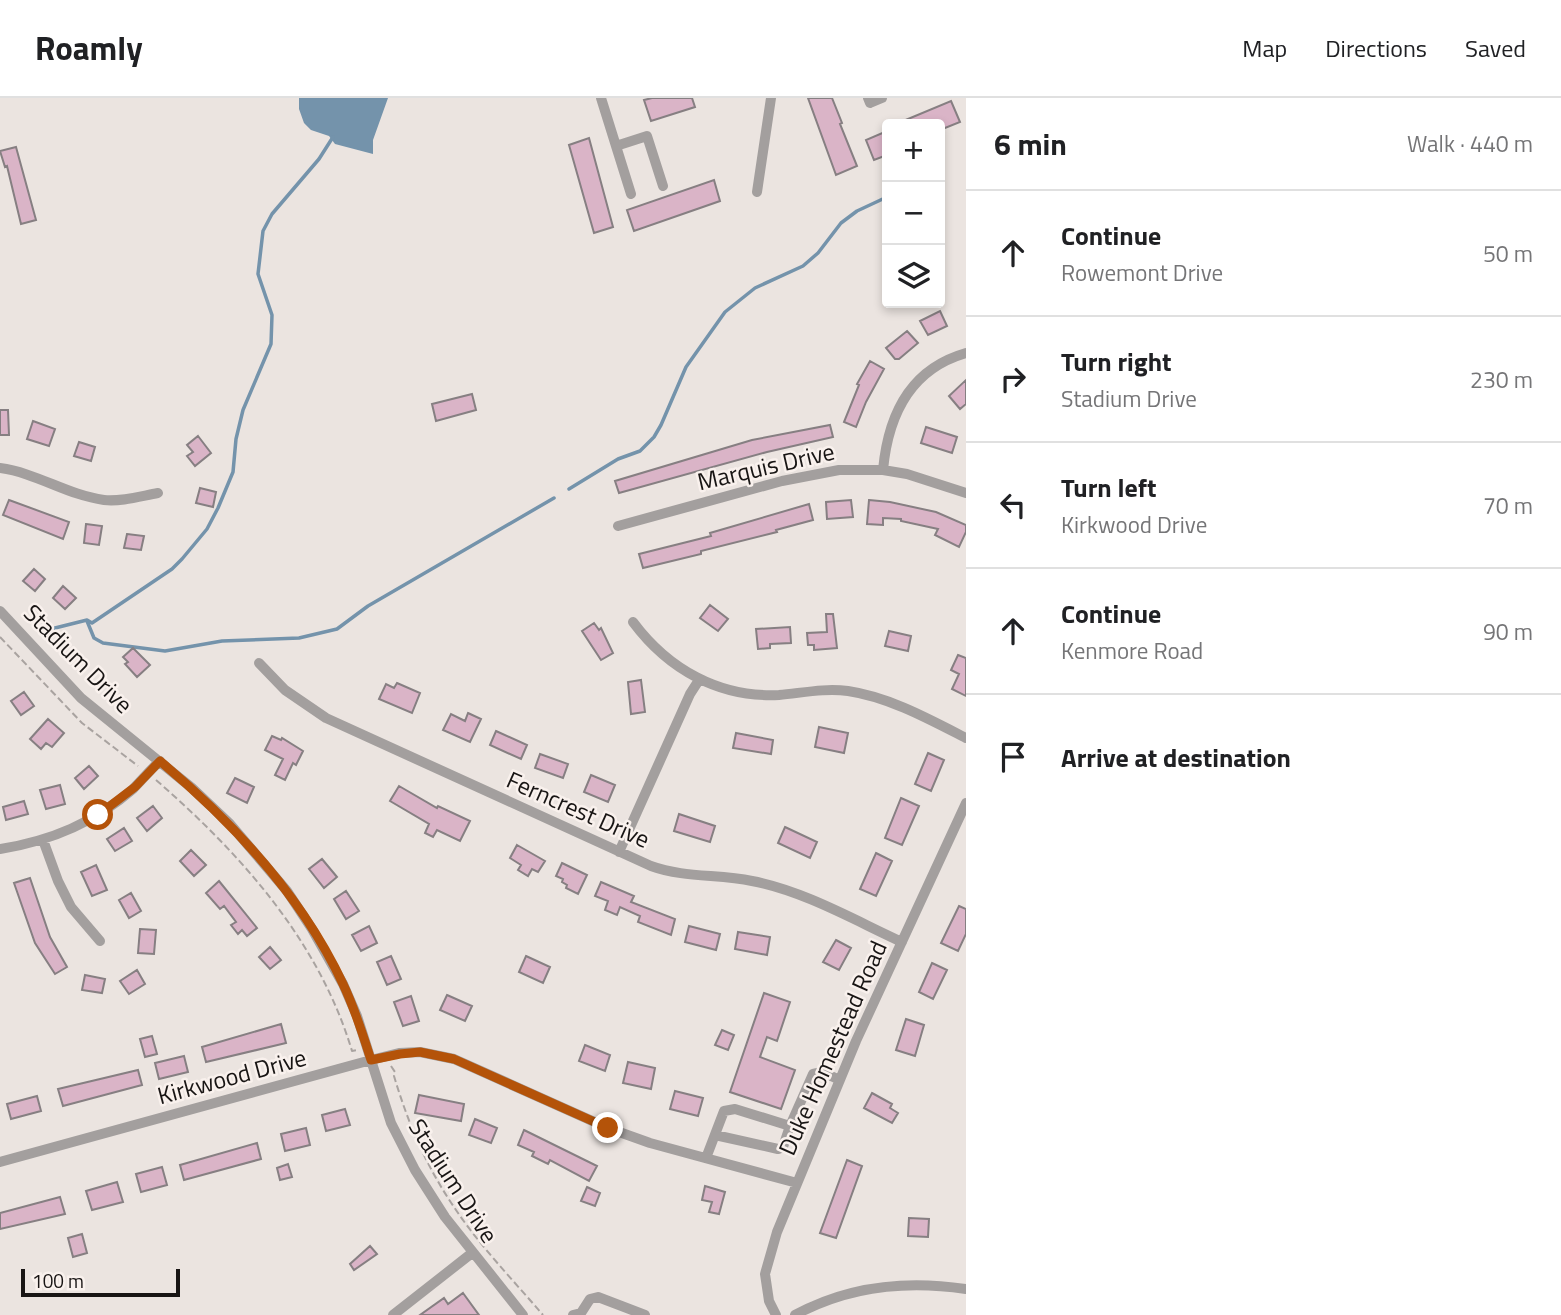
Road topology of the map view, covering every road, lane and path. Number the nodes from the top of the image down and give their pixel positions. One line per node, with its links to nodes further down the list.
1 (601, 98): 5 (street)
2 (771, 98): 7 (street)
3 (869, 98): 4 (street)
4 (882, 98)
5 (616, 146): 6 (street); 8 (street)
6 (663, 186)
7 (757, 192)
8 (631, 194)
9 (966, 353): 11 (street)
10 (0, 468): 12 (street)
11 (883, 470): 13 (street, Marquis Drive); 14 (street, Marquis Drive)
12 (158, 493)
13 (966, 493)
14 (618, 526)
15 (0, 611): 21 (street, Stadium Drive)
16 (633, 622): 19 (street)
17 (0, 637): 22 (path)
18 (259, 663): 26 (street, Ferncrest Drive)
19 (699, 680): 20 (street); 26 (street)
20 (966, 738)
21 (160, 761): 22 (street); 29 (street, Stadium Drive)
22 (147, 773): 24 (street)
23 (966, 803): 28 (street, Duke Homestead Road)
24 (43, 840): 25 (street); 27 (street)
25 (0, 849)
26 (618, 852): 28 (street, Ferncrest Drive)
27 (100, 941)
28 (902, 942): 30 (street, Duke Homestead Road)
29 (371, 1060): 33 (street, Kirkwood Drive); 34 (street, Kirkwood Drive); 36 (street, Stadium Drive)
30 (840, 1080): 31 (street); 35 (street, Duke Homestead Road)
31 (790, 1126): 32 (street); 32 (street)
32 (715, 1135): 33 (street)
33 (706, 1158): 35 (street, Kirkwood Drive)
34 (0, 1162)
35 (797, 1182): 42 (street, Duke Homestead Road)
36 (472, 1253): 39 (street); 40 (street, Stadium Drive)
37 (966, 1289): 43 (street)
38 (579, 1314): 41 (street)
39 (393, 1315)
40 (523, 1315)
41 (645, 1315)
42 (776, 1315)
43 (795, 1315)

